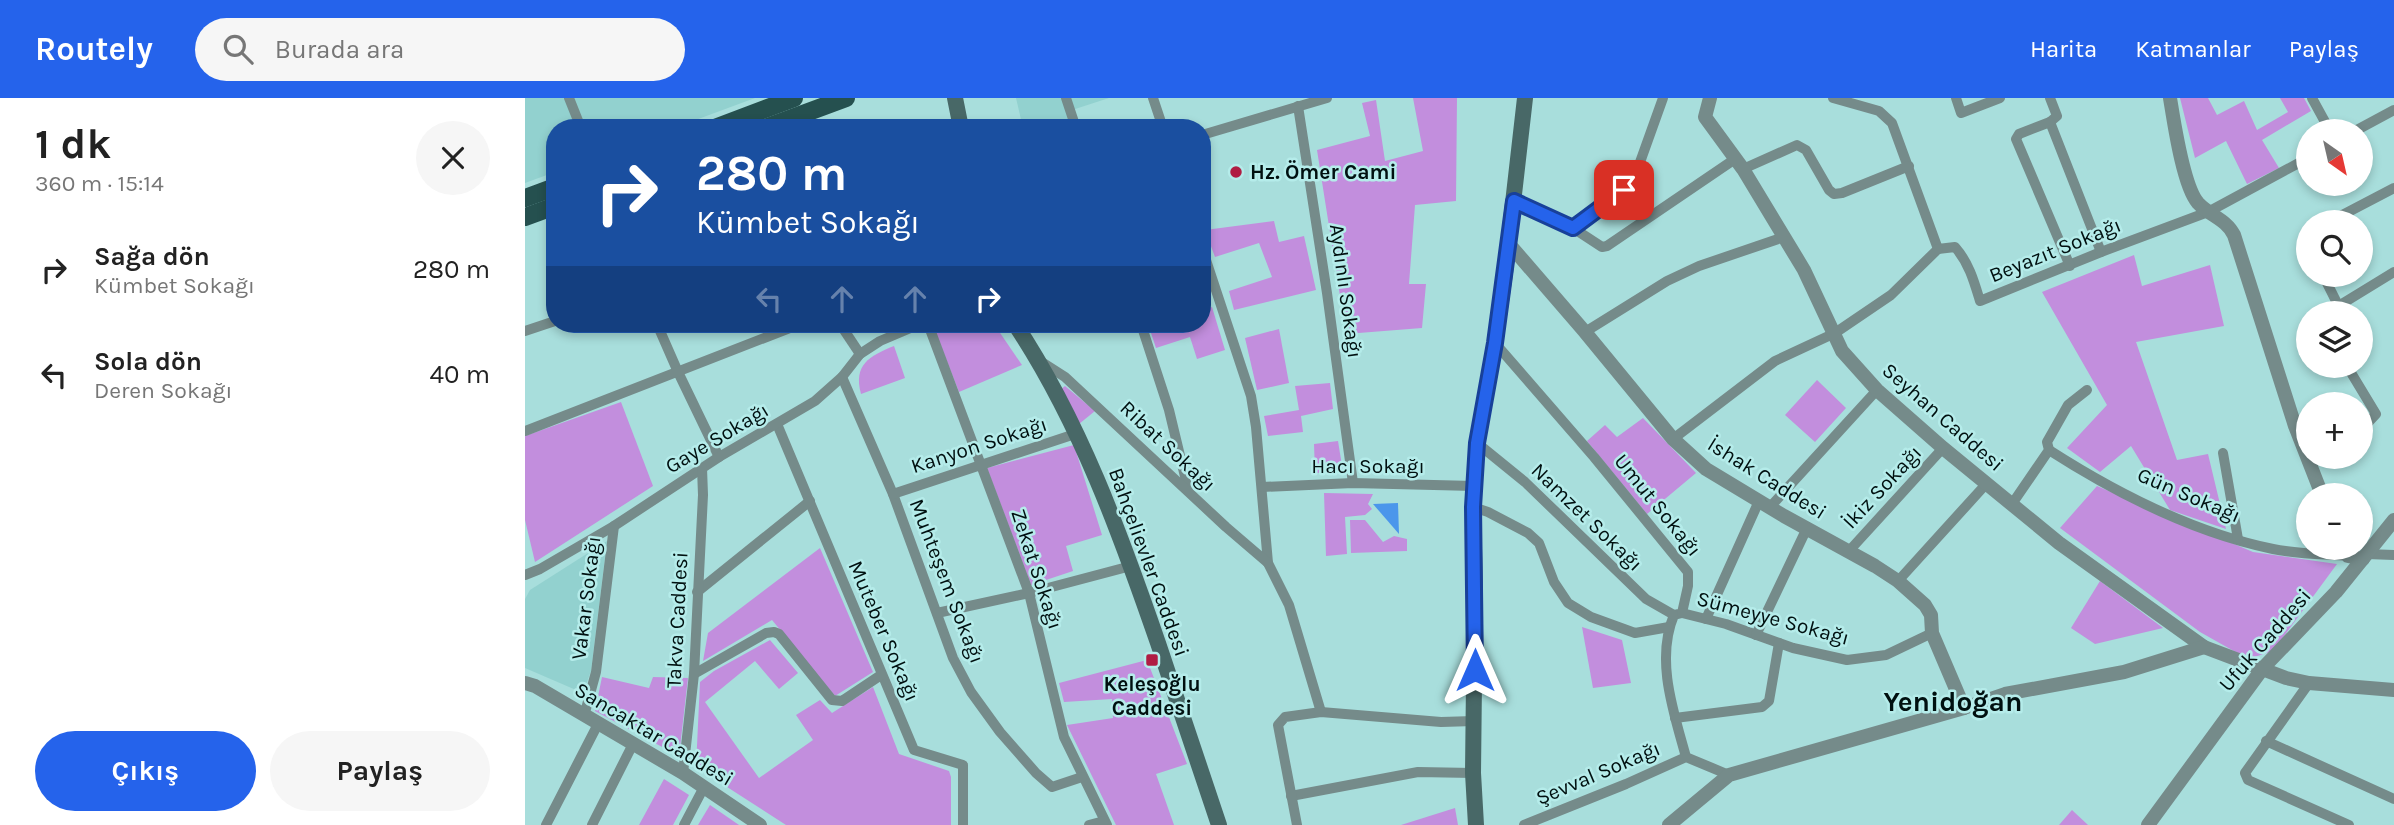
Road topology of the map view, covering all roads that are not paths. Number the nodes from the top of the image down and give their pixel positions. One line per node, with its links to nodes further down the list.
1 (569, 98): 20 (street)
2 (795, 98): 17 (main road)
3 (846, 98): 22 (main road)
4 (955, 98): 23 (main road)
5 (1066, 98): 24 (street)
6 (1153, 98): 25 (street)
7 (1327, 98): 18 (street)
8 (1525, 98): 36 (main road)
9 (1663, 98): 41 (street)
10 (1710, 98): 30 (street, Seyhan Caddesi)
11 (1836, 98): 32 (street)
12 (1956, 98): 13 (street)
13 (2000, 98)
14 (2050, 98): 28 (street)
15 (2170, 98): 39 (street)
16 (2312, 98): 26 (street)
17 (764, 103): 21 (main road)
18 (1298, 106): 29 (street); 80 (street, Aydınlı Sokağı)
19 (2394, 110): 27 (street)
20 (577, 119)
21 (733, 119)
22 (789, 119)
23 (959, 119)
24 (1073, 119)
25 (1160, 119)
26 (2323, 119)
27 (2373, 121)
28 (2050, 122): 45 (street); 46 (street)
29 (1211, 132)
30 (1739, 164): 32 (street); 41 (street); 42 (street, Seyhan Caddesi)
31 (2296, 164): 39 (street, Beyazıt Sokağı)
32 (1909, 166): 44 (street)
33 (2394, 188): 38 (street)
34 (546, 190): 35 (main road)
35 (525, 198)
36 (1514, 201): 41 (street); 43 (main road)
37 (546, 209): 40 (main road)
38 (2352, 210)
39 (2208, 212): 45 (street, Beyazıt Sokağı); 68 (street)
40 (525, 217)
41 (1573, 228)
42 (1784, 237): 52 (street); 60 (street, Seyhan Caddesi)
43 (1509, 244): 52 (street, İshak Caddesi); 61 (main road)
44 (1938, 249): 46 (street, Beyazıt Sokağı); 60 (street)
45 (2101, 252): 46 (street, Beyazıt Sokağı)
46 (2070, 266)
47 (2394, 272): 49 (street)
48 (1211, 275): 83 (street)
49 (2345, 301)
50 (546, 324): 51 (street)
51 (525, 331)
52 (1585, 332): 72 (street, İshak Caddesi)
53 (661, 333): 64 (street)
54 (777, 333): 64 (street)
55 (846, 333): 62 (street)
56 (899, 333): 62 (street, Gaye Sokağı)
57 (931, 333): 78 (street, Zekat Sokağı)
58 (1021, 333): 63 (main road, Bahçelievler Caddesi)
59 (1144, 333): 84 (street)
60 (1835, 333): 66 (street, Seyhan Caddesi); 72 (street)
61 (1495, 343): 73 (main road); 107 (street, Umut Sokağı)
62 (860, 354): 65 (street, Gaye Sokağı)
63 (1040, 361): 71 (main road, Bahçelievler Caddesi); 84 (street, Ribat Sokağı)
64 (677, 372): 70 (street); 77 (street)
65 (842, 377): 69 (street, Gaye Sokağı); 85 (street, Muhteşem Sokağı)
66 (1877, 390): 74 (street, Seyhan Caddesi); 87 (street)
67 (2087, 390): 75 (street)
68 (2296, 418)
69 (777, 424): 77 (street, Gaye Sokağı); 86 (street, Muteber Sokağı)
70 (525, 430)
71 (1078, 433): 78 (street, Kanyon Sokağı); 101 (main road, Bahçelievler Caddesi)
72 (1673, 439): 87 (street, İshak Caddesi)
73 (1477, 443): 82 (main road); 107 (street, Namzet Sokağı)
74 (1943, 448): 81 (street, Seyhan Caddesi); 95 (street, İkiz Sokağı)
75 (2049, 450): 88 (street); 93 (street, Gün Sokağı)
76 (2223, 453): 93 (street)
77 (719, 457): 79 (street, Gaye Sokağı)
78 (982, 465): 85 (street, Kanyon Sokağı); 105 (street, Zekat Sokağı)
79 (702, 468): 91 (street, Gaye Sokağı); 104 (street, Takva Caddesi)
80 (1353, 483): 82 (street, Hacı Sokağı); 83 (street, Hacı Sokağı)
81 (1986, 483): 88 (street, Seyhan Caddesi); 103 (street)
82 (1474, 486): 89 (main road)
83 (1262, 487): 100 (street)
84 (1188, 489): 100 (street, Ribat Sokağı)
85 (893, 494): 106 (street, Muhteşem Sokağı)
86 (810, 501): 104 (street); 116 (street, Muteber Sokağı)
87 (1765, 504): 92 (street, İshak Caddesi); 108 (street)
88 (2012, 504): 113 (street, Seyhan Caddesi)
89 (1473, 507): 109 (street); 124 (main road)
90 (2394, 520): 94 (street, Ufuk Caddesi)
91 (614, 526): 102 (street, Gaye Sokağı); 122 (street, Vakar Sokağı)
92 (1807, 528): 95 (street, İshak Caddesi); 111 (street)
93 (2238, 539): 96 (street, Gün Sokağı)
94 (2373, 546)
95 (1849, 551): 103 (street, İshak Caddesi)
96 (2296, 551)
97 (2394, 555): 98 (street)
98 (2373, 556)
99 (2362, 560): 114 (street, Ufuk Caddesi)
100 (1268, 563): 121 (street)
101 (1131, 566): 105 (street); 144 (main road, Bahçelievler Caddesi)
102 (525, 575)
103 (1898, 581): 110 (street, İshak Caddesi)
104 (697, 592): 115 (street, Takva Caddesi)
105 (1029, 593): 106 (street); 132 (street, Zekat Sokağı)
106 (937, 613): 132 (street, Muhteşem Sokağı)
107 (1678, 614): 108 (street, Sümeyye Sokağı); 109 (street, Umut Sokağı)
108 (1706, 619): 111 (street, Sümeyye Sokağı)
109 (1669, 627): 123 (street, Umut Sokağı)
110 (1932, 632): 112 (street, Sümeyye Sokağı); 120 (street, İshak Caddesi)
111 (1756, 635): 112 (street, Sümeyye Sokağı)
112 (1779, 643): 123 (street)
113 (2204, 647): 114 (street, Seyhan Caddesi); 120 (street)
114 (2263, 668): 118 (street, Seyhan Caddesi); 148 (street, Ufuk Caddesi)
115 (694, 674): 116 (street); 129 (street, Takva Caddesi)
116 (881, 675): 142 (street, Muteber Sokağı)
117 (525, 683): 122 (street, Sancaktar Caddesi)
118 (2309, 683): 119 (street, Seyhan Caddesi); 126 (street)
119 (2394, 690)
120 (1963, 708): 131 (street)
121 (1321, 712): 124 (street); 134 (street)
122 (584, 716): 125 (street, Sancaktar Caddesi)
123 (1675, 718): 128 (street, Umut Sokağı)
124 (1474, 720): 130 (main road)
125 (598, 724): 127 (street, Sancaktar Caddesi); 138 (street)
126 (2266, 741): 135 (street); 149 (street)
127 (633, 744): 129 (street, Sancaktar Caddesi); 139 (street)
128 (1686, 757): 131 (street); 147 (street, Şevval Sokağı)
129 (683, 773): 133 (street, Sancaktar Caddesi)
130 (1473, 773): 134 (street); 146 (main road)
131 (1728, 775): 137 (street)
132 (1082, 777): 136 (street, Zekat Sokağı)
133 (704, 787): 140 (street); 141 (street, Sancaktar Caddesi)
134 (1291, 796): 145 (street)
135 (2394, 799)
136 (1106, 823): 143 (street)
137 (1671, 824)
138 (546, 825)
139 (592, 825)
140 (684, 825)
141 (759, 825)
142 (963, 825)
143 (1089, 825)
144 (1219, 825)
145 (1297, 825)
146 (1476, 825)
147 (1524, 825)
148 (2148, 825)
149 (2349, 825)

